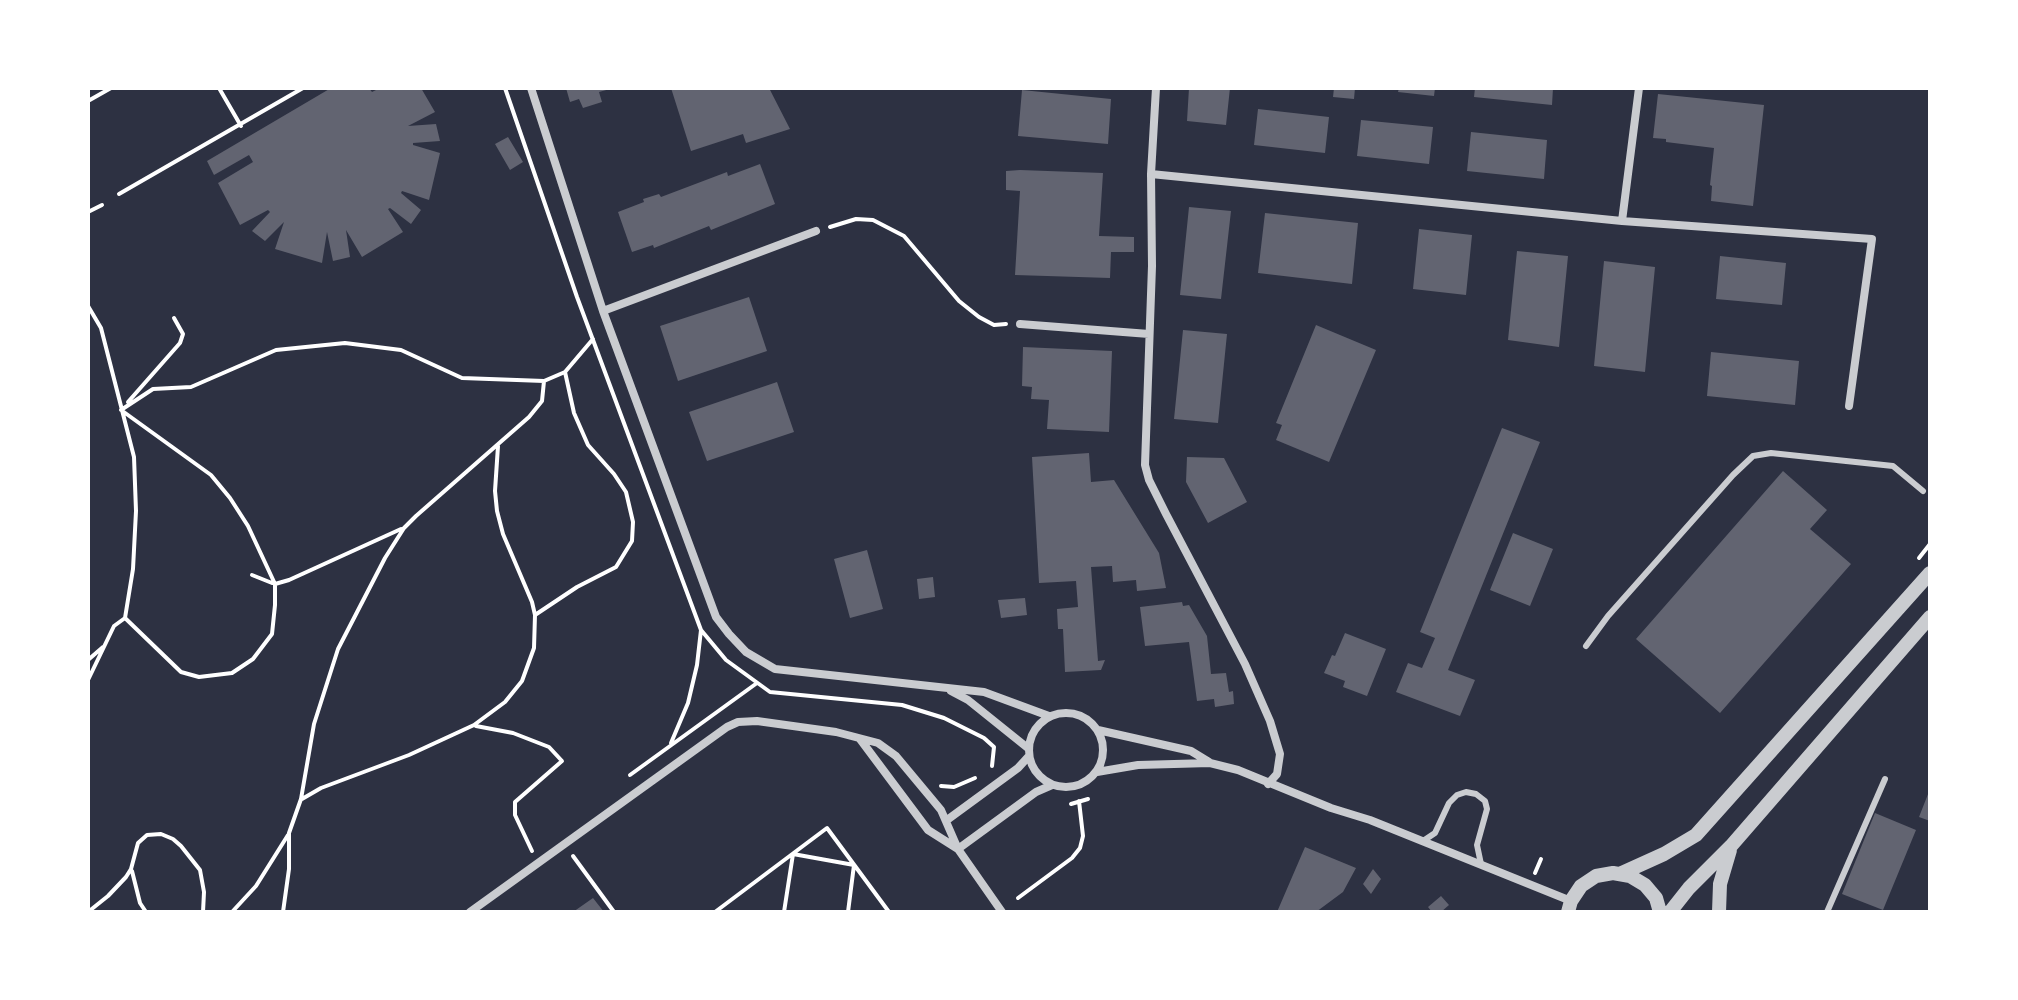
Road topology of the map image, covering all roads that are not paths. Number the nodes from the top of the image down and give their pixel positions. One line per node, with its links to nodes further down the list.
1 (531, 88): 7 (street)
2 (1156, 88): 4 (street)
3 (1639, 88): 5 (street)
4 (1151, 174): 5 (street); 9 (street)
5 (1622, 221): 10 (street)
6 (816, 231): 7 (street)
7 (603, 311): 15 (street)
8 (1020, 324): 9 (street)
9 (1149, 334): 23 (street)
10 (1849, 406)
11 (1923, 491): 14 (lane)
12 (1930, 573): 30 (street)
13 (1930, 617): 27 (street)
14 (1586, 646)
15 (947, 689): 16 (street); 19 (street)
16 (1049, 716): 17 (street); 19 (street)
17 (1098, 730): 20 (street); 21 (street)
18 (859, 738): 25 (street); 28 (street); 32 (street)
19 (1029, 753): 24 (street); 25 (street)
20 (1210, 763): 21 (street); 23 (street)
21 (1097, 772): 24 (street)
22 (1885, 779): 37 (lane)
23 (1268, 784): 26 (street)
24 (1052, 785): 28 (street)
25 (947, 820): 28 (street)
26 (1423, 841): 29 (street); 29 (lane)
27 (1731, 846): 35 (street); 36 (street)
28 (958, 849): 33 (street)
29 (1481, 864): 31 (street)
30 (1622, 873): 31 (street); 34 (street)
31 (1570, 906)
32 (470, 912)
33 (1002, 912)
34 (1660, 912)
35 (1670, 912)
36 (1719, 912)
37 (1827, 912)

